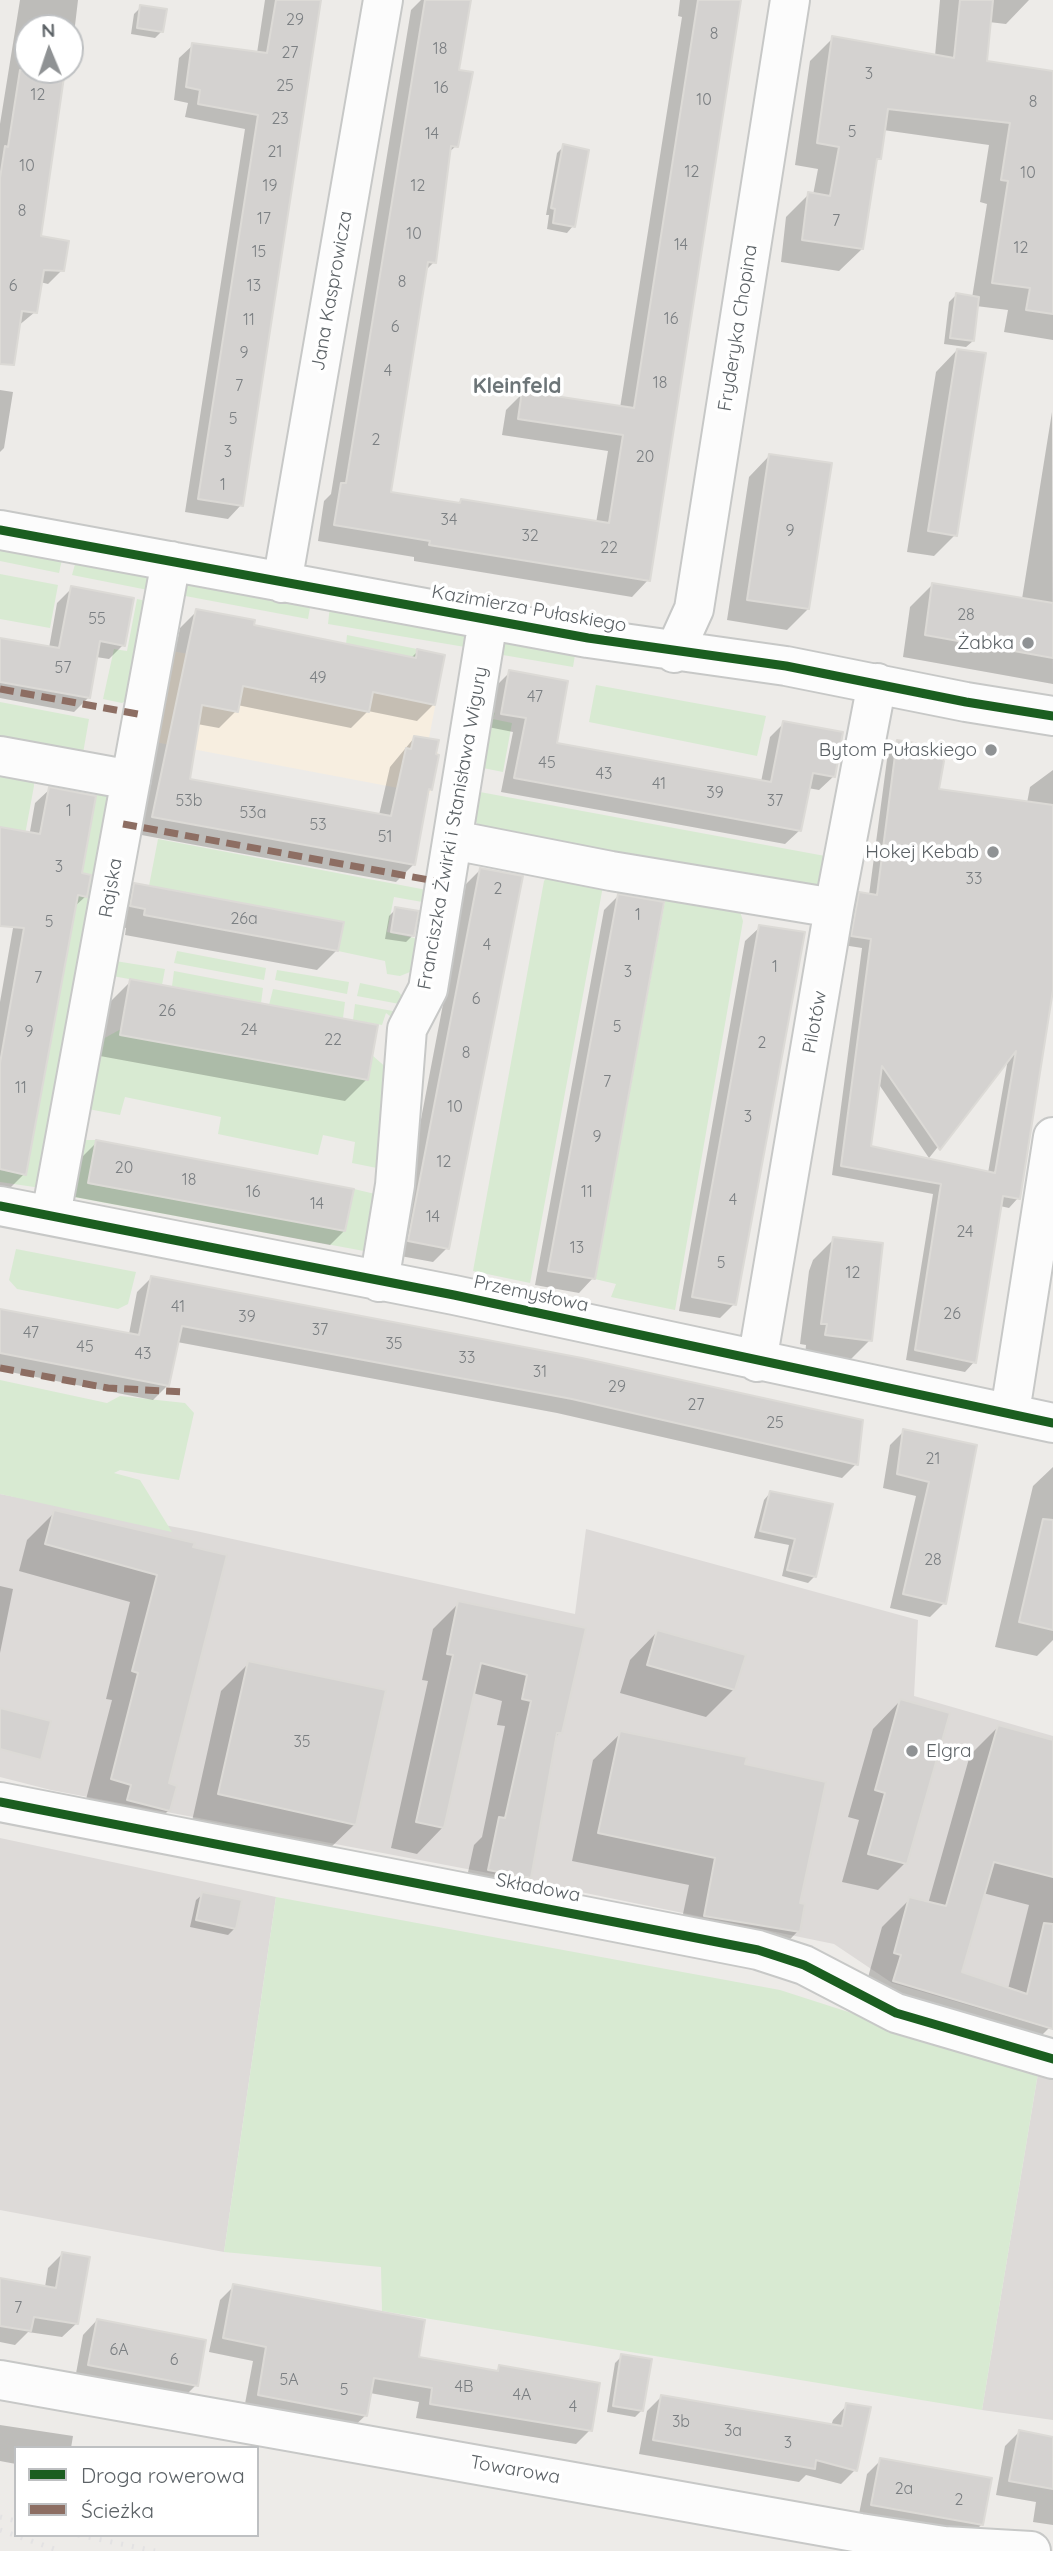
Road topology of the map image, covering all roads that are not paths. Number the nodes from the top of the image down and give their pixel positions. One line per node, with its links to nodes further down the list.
1 (383, 0): 5 (street, Jana Kasprowicza)
2 (790, 0): 7 (street, Fryderyka Chopina)
3 (0, 530): 4 (street, Kazimierza Pułaskiego)
4 (171, 561): 5 (street, Kazimierza Pułaskiego); 11 (street, Rajska)
5 (282, 583): 6 (street, Kazimierza Pułaskiego)
6 (488, 620): 7 (street, Kazimierza Pułaskiego); 12 (street, Franciszka Żwirki i Stanisława Wigury)
7 (674, 653): 8 (street, Kazimierza Pułaskiego)
8 (877, 683): 9 (street, Kazimierza Pułaskiego); 13 (street, Pilotów)
9 (1053, 716)
10 (0, 756): 11 (street)
11 (131, 780): 16 (street, Rajska)
12 (453, 840): 13 (street); 17 (street, Franciszka Żwirki i Stanisława Wigury)
13 (834, 908): 18 (street, Pilotów)
14 (1053, 1137): 19 (street)
15 (0, 1206): 16 (street, Przemysłowa)
16 (51, 1215): 17 (street, Przemysłowa)
17 (379, 1282): 18 (street, Przemysłowa)
18 (757, 1362): 19 (street, Przemysłowa)
19 (1010, 1412): 20 (street, Przemysłowa)
20 (1053, 1423)
21 (0, 1802): 22 (street, Składowa)
22 (1053, 2059)
23 (0, 2379): 24 (street, Towarowa)
24 (1031, 2551)

